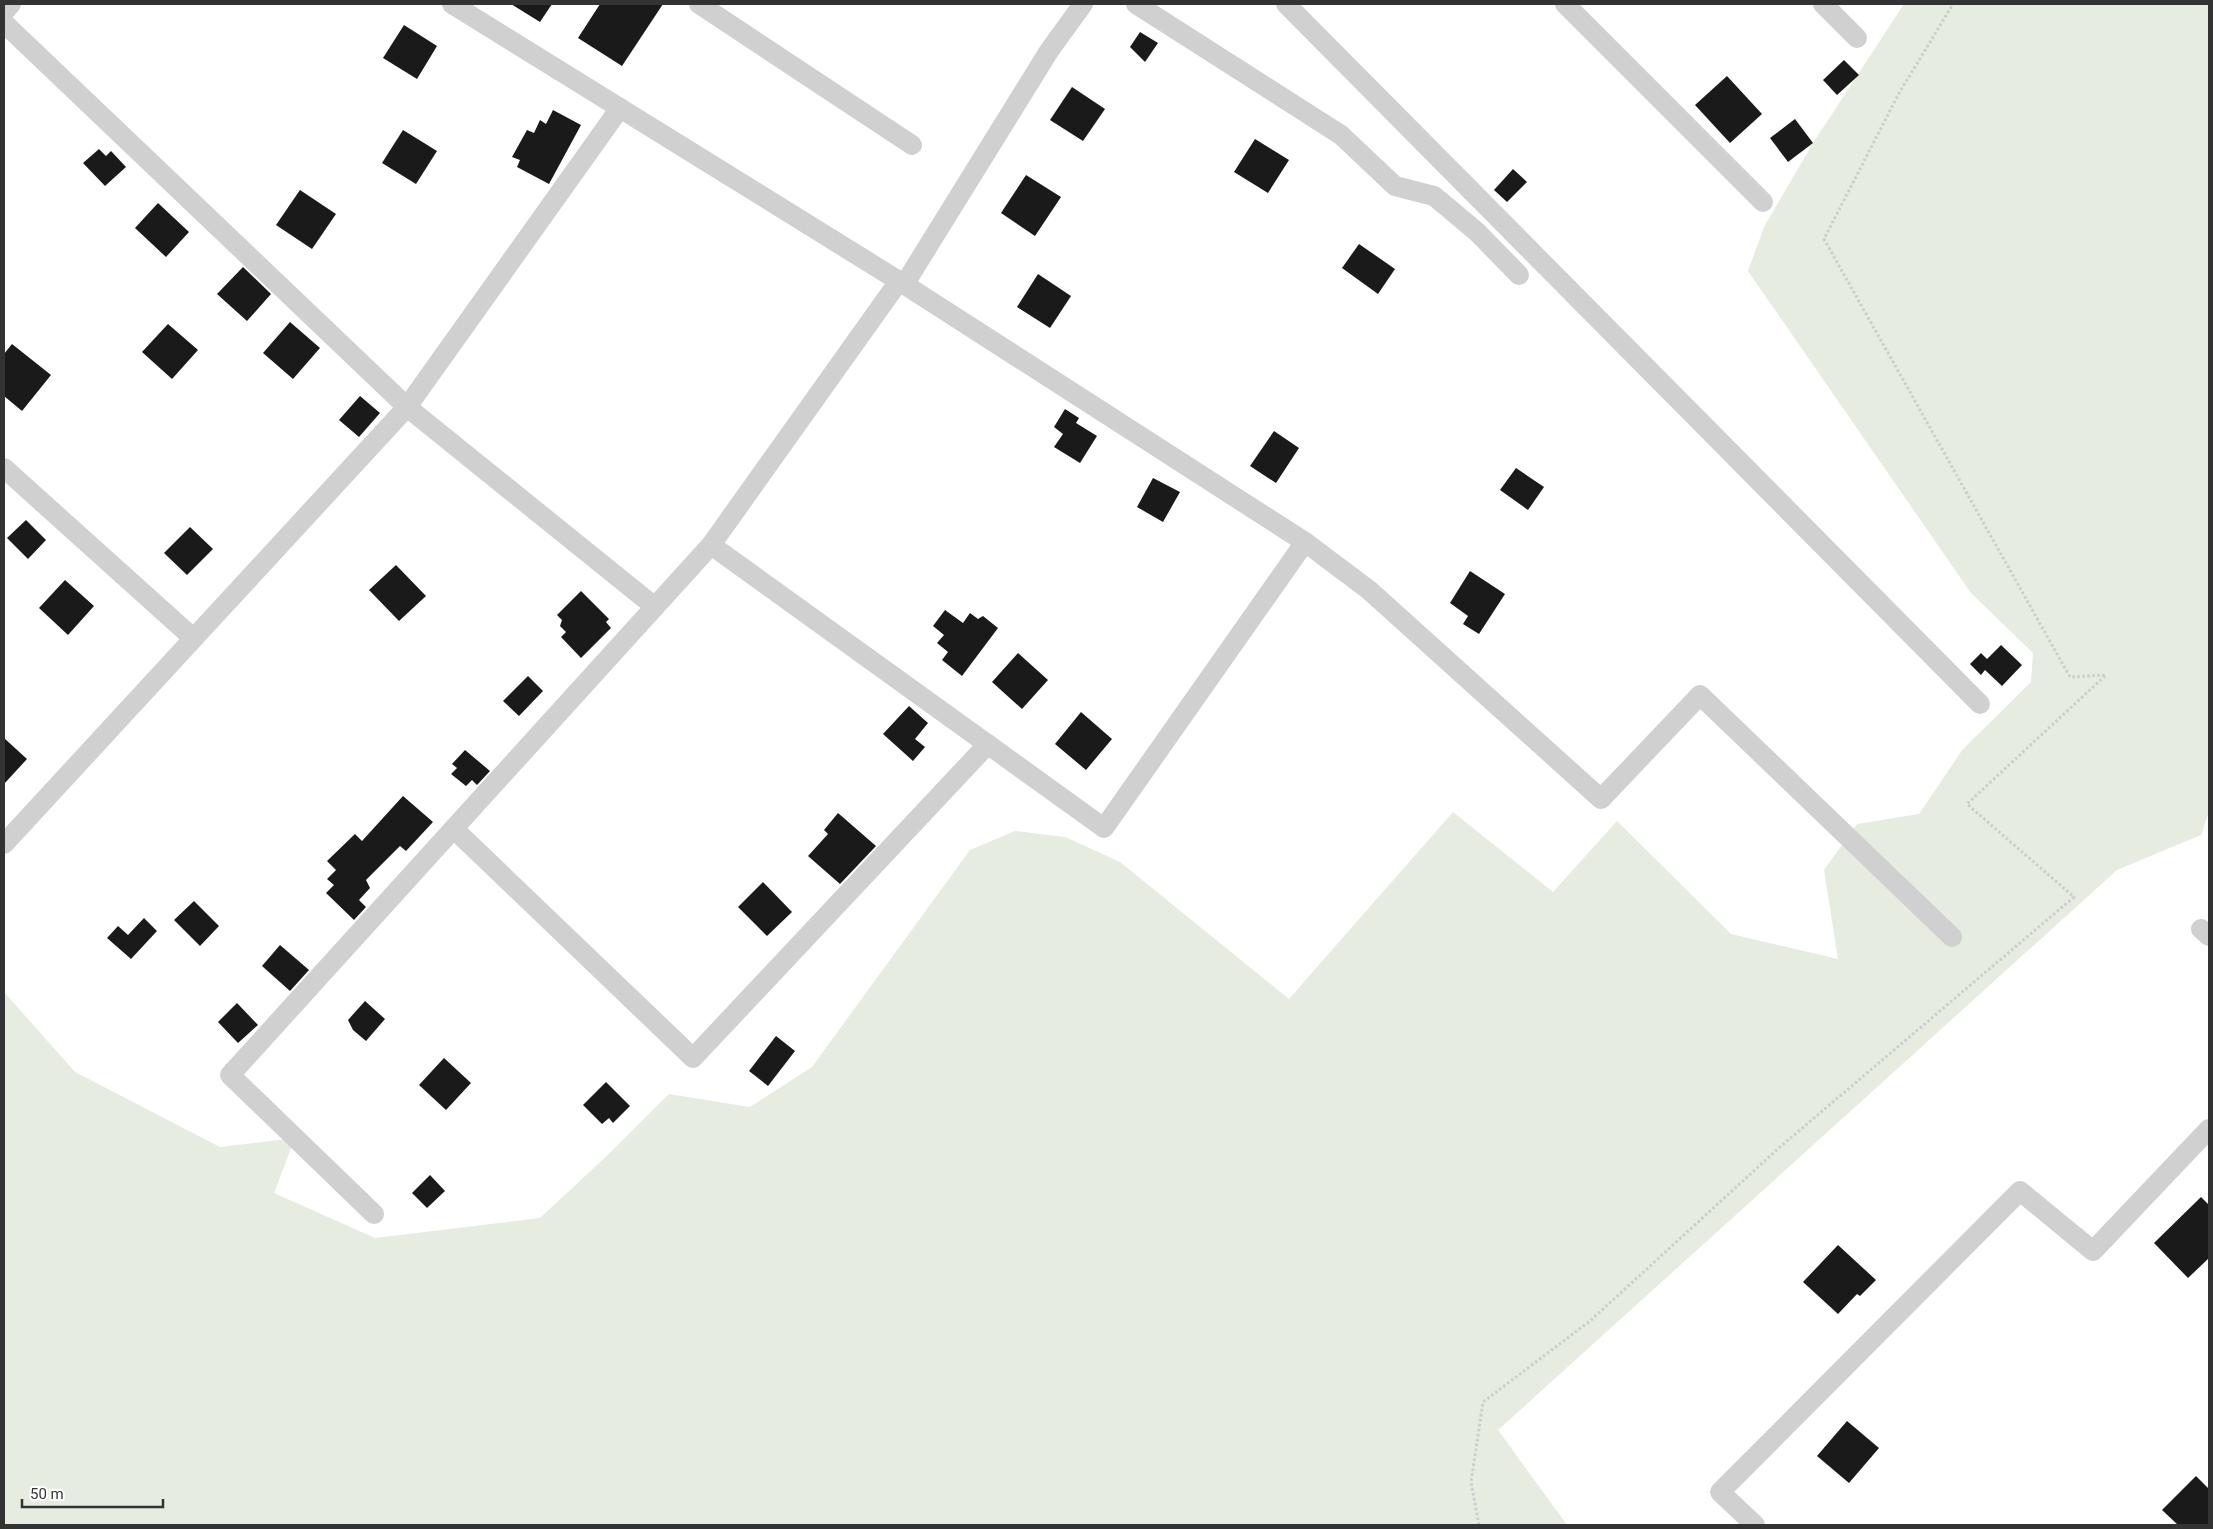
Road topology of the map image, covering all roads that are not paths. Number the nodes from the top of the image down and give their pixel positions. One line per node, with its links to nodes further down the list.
1 (11, 4): 9 (street)
2 (452, 4): 12 (street)
3 (699, 4): 13 (street)
4 (1083, 4): 16 (street)
5 (1136, 4): 15 (street)
6 (1286, 4): 23 (street)
7 (1565, 4): 14 (street)
8 (1823, 4): 11 (street)
9 (4, 12)
10 (4, 23): 17 (street)
11 (1857, 38)
12 (620, 108): 16 (street); 17 (street)
13 (912, 145)
14 (1763, 202)
15 (1519, 275)
16 (902, 283): 19 (street); 20 (street)
17 (407, 407): 21 (street); 22 (street)
18 (4, 468): 22 (street)
19 (1306, 542): 24 (street); 27 (street)
20 (711, 545): 21 (street); 24 (street)
21 (655, 607): 25 (street)
22 (193, 638): 26 (street)
23 (1980, 704)
24 (988, 744): 25 (street)
25 (454, 829): 29 (street)
26 (4, 844)
27 (1952, 937)
28 (2209, 1130): 30 (street)
29 (374, 1214)
30 (1754, 1525)

